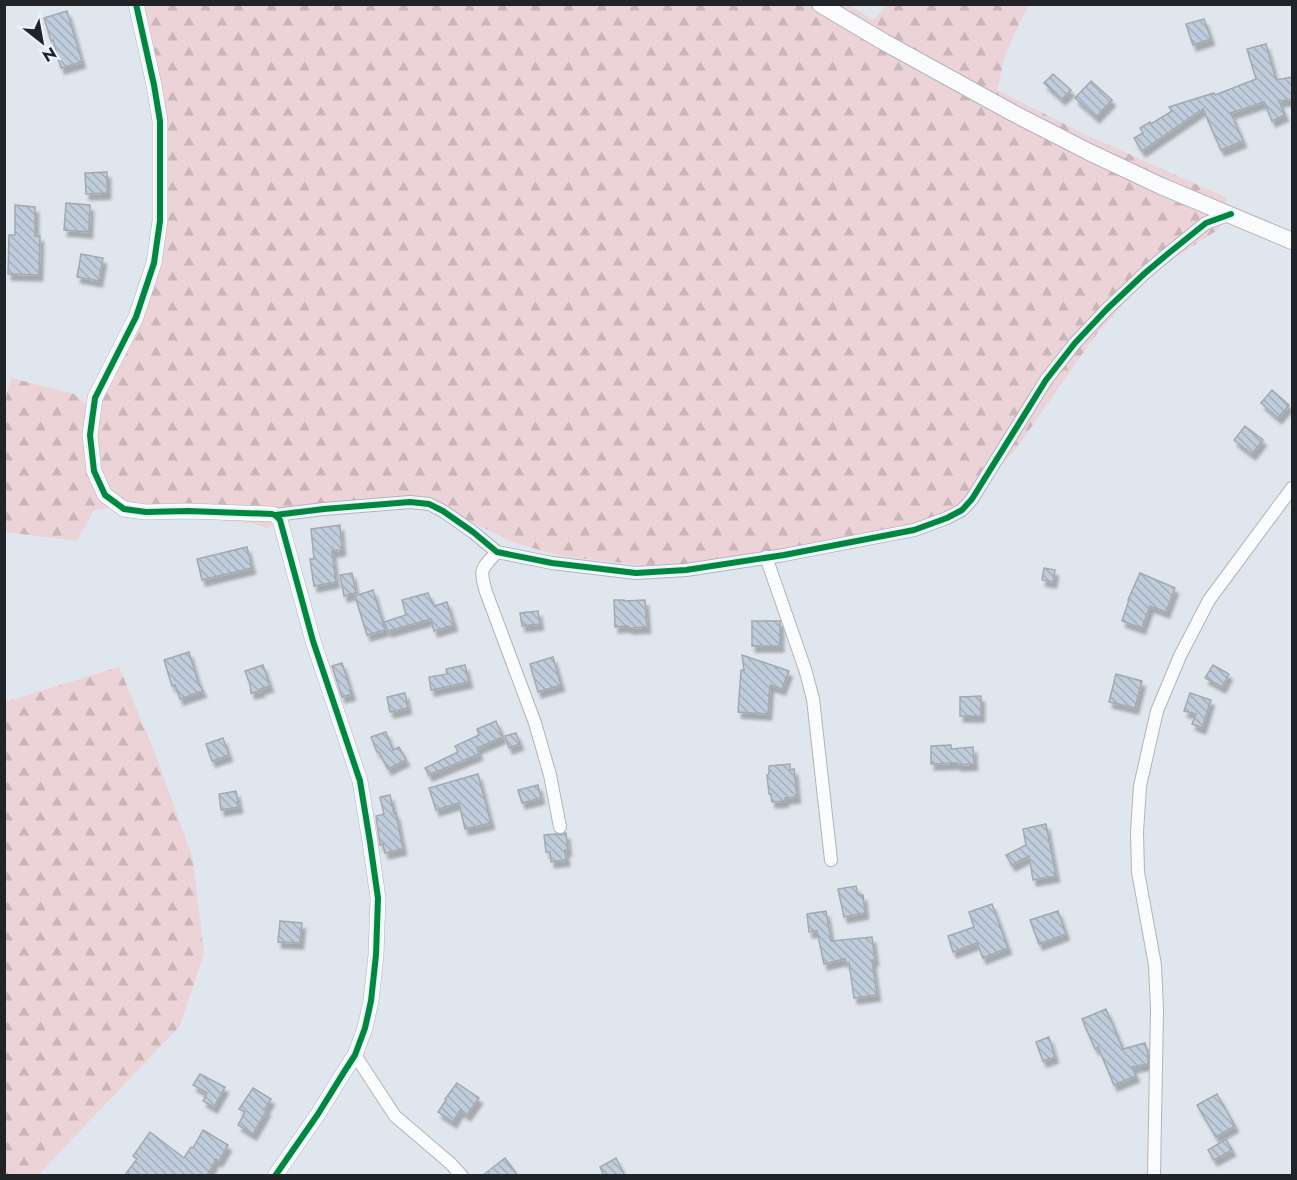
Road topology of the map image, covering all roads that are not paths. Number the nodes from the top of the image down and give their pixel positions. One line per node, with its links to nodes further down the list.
1 (136, 4): 6 (street)
2 (820, 4): 3 (main road)
3 (1231, 214): 4 (main road); 8 (street)
4 (1293, 241)
5 (1293, 488): 14 (street)
6 (276, 515): 7 (street); 11 (street)
7 (497, 552): 8 (street); 9 (street)
8 (766, 557): 10 (street)
9 (560, 827)
10 (831, 860)
11 (355, 1055): 12 (street); 13 (street)
12 (275, 1176)
13 (462, 1176)
14 (1154, 1176)

